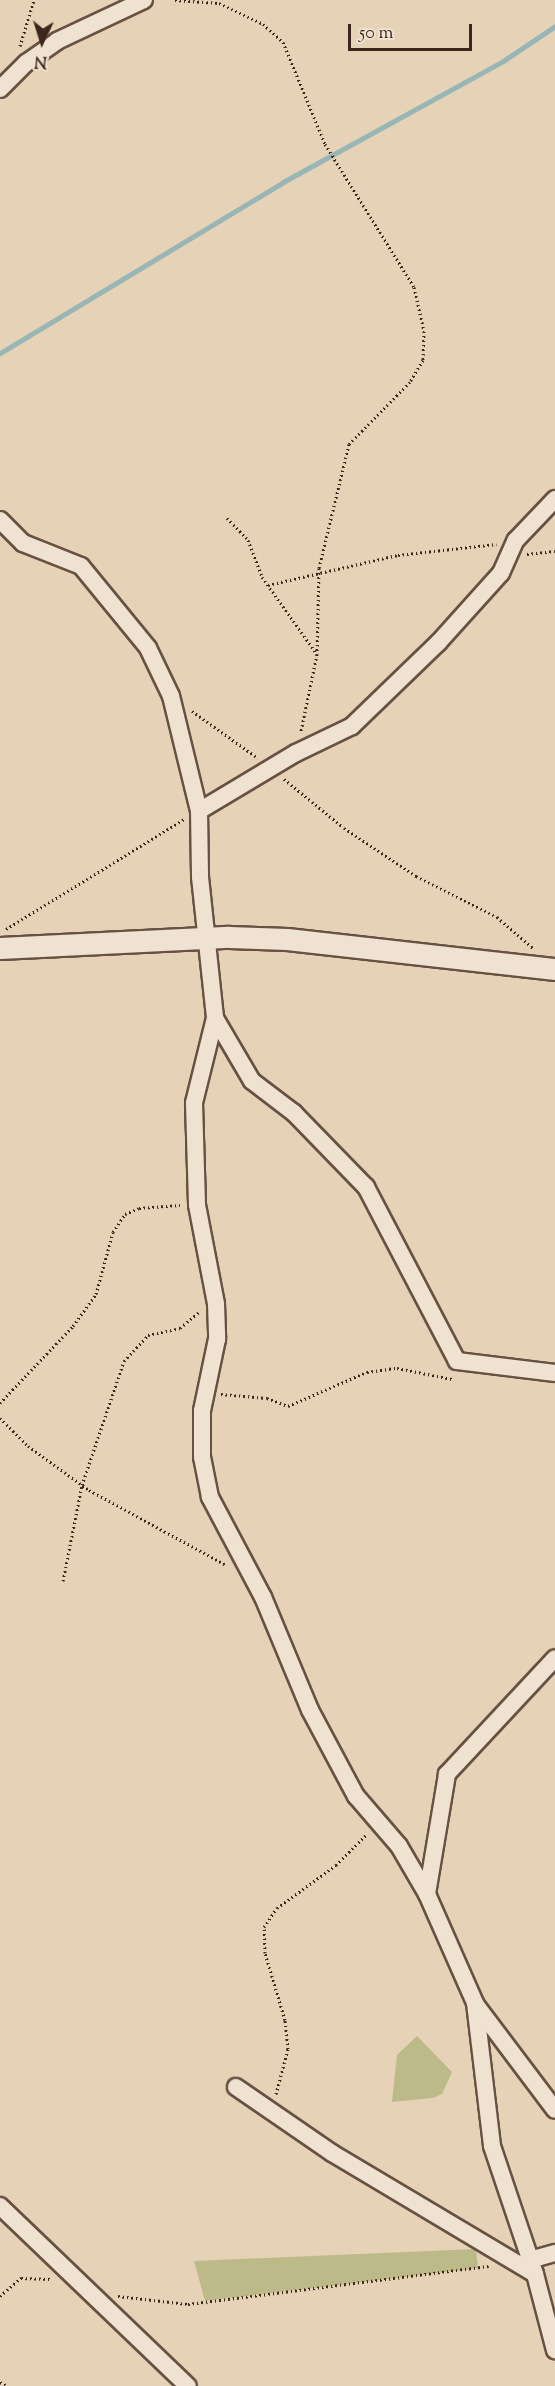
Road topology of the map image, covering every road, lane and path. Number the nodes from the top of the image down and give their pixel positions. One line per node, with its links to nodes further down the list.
1 (34, 0): 4 (path)
2 (144, 0): 5 (street)
3 (175, 0): 10 (path)
4 (16, 54)
5 (0, 88)
6 (555, 499): 9 (street)
7 (227, 518): 11 (path)
8 (0, 520): 13 (street)
9 (516, 540): 10 (path); 14 (street)
10 (318, 573): 11 (path); 12 (path)
11 (268, 585): 12 (path)
12 (317, 654): 14 (path)
13 (171, 696): 15 (path); 16 (street)
14 (296, 753): 15 (street)
15 (272, 769): 16 (street); 19 (path)
16 (199, 811): 17 (street); 18 (path)
17 (207, 939): 18 (street); 19 (street); 20 (street)
18 (2, 941)
19 (554, 969)
20 (215, 1018): 21 (street); 23 (street)
21 (197, 1205): 22 (street); 26 (path)
22 (215, 1292): 25 (street); 28 (path)
23 (555, 1373)
24 (452, 1379): 25 (path)
25 (205, 1394): 32 (street)
26 (0, 1403)
27 (0, 1418): 28 (path)
28 (82, 1485): 29 (path); 30 (path)
29 (228, 1566)
30 (63, 1581)
31 (555, 1658): 33 (street)
32 (379, 1823): 33 (street); 36 (path)
33 (427, 1894): 34 (street)
34 (475, 2003): 37 (street); 40 (street)
35 (236, 2087): 36 (street)
36 (268, 2106): 40 (street)
37 (555, 2110)
38 (0, 2206): 42 (street)
39 (555, 2253): 40 (street)
40 (527, 2265): 42 (path); 44 (street)
41 (59, 2282): 43 (path)
42 (89, 2292): 47 (street)
43 (0, 2296)
44 (555, 2350)
45 (0, 2382): 46 (path)
46 (8, 2386)
47 (188, 2386)

